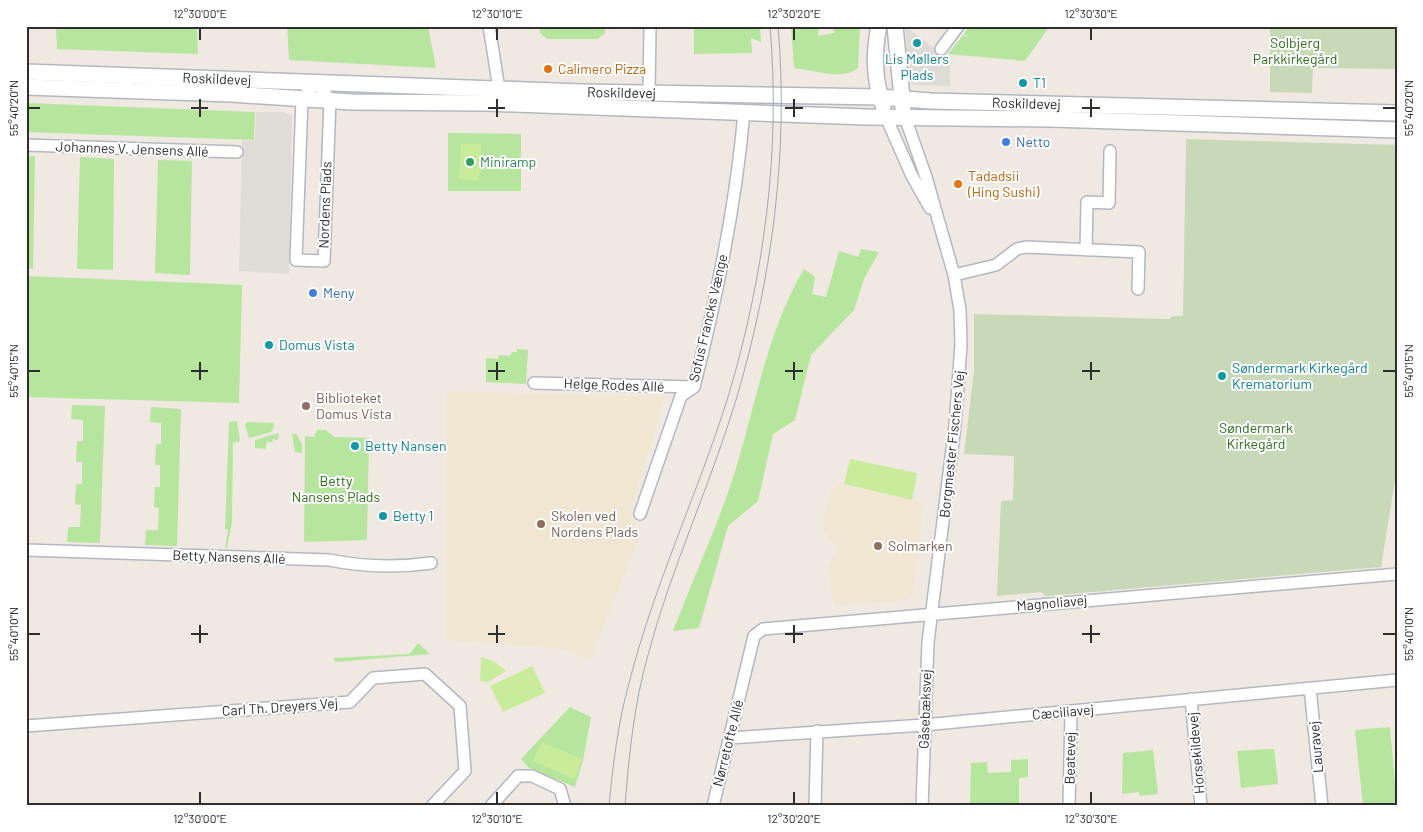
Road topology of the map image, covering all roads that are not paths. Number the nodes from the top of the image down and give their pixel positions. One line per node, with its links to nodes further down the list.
1 (488, 26): 10 (street)
2 (650, 26): 11 (street)
3 (879, 26): 13 (street)
4 (895, 26): 15 (street)
5 (958, 26): 6 (street)
6 (941, 49)
7 (26, 72): 8 (street, Roskildevej)
8 (317, 82): 10 (street, Roskildevej); 14 (street); 16 (street)
9 (26, 86): 14 (street, Roskildevej)
10 (499, 89): 11 (street, Roskildevej)
11 (649, 94): 12 (street, Roskildevej)
12 (745, 95): 13 (street, Roskildevej); 18 (street)
13 (880, 97): 15 (street, Roskildevej); 20 (street)
14 (302, 99): 16 (street, Roskildevej); 16 (street, Nordens Plads)
15 (901, 99): 17 (street, Roskildevej); 21 (street)
16 (330, 100): 18 (street, Roskildevej)
17 (1218, 108): 19 (street, Roskildevej); 22 (street)
18 (744, 112): 20 (street, Roskildevej); 32 (street, Sofus Francks Vænge)
19 (1397, 113)
20 (886, 117): 21 (street, Roskildevej); 27 (street, Borgmester Fischers Vej)
21 (905, 117): 22 (street, Roskildevej); 27 (street, Borgmester Fischers Vej)
22 (1218, 124): 23 (street, Roskildevej)
23 (1397, 130)
24 (26, 145): 26 (street, Johannes V. Jensens Allé)
25 (1110, 151): 28 (street)
26 (237, 152)
27 (937, 220): 29 (street, Borgmester Fischers Vej)
28 (1086, 250): 29 (street); 30 (street)
29 (954, 275): 37 (street, Borgmester Fischers Vej)
30 (1138, 289)
31 (534, 383): 32 (street, Helge Rodes Allé)
32 (694, 387): 33 (street, Sofus Francks Vænge)
33 (640, 514)
34 (26, 550): 35 (street, Betty Nansens Allé)
35 (431, 563)
36 (1397, 574): 37 (street, Magnoliavej)
37 (932, 613): 38 (street, Magnoliavej); 43 (street, Gåsebæksvej)
38 (744, 680): 46 (street, Nørretofte Allé)
39 (1397, 680): 40 (street, Cæciliavej)
40 (1310, 688): 41 (street, Cæciliavej); 55 (street, Lauravej)
41 (1191, 700): 42 (street, Cæciliavej); 54 (street, Horsekildevej)
42 (1071, 711): 43 (street, Cæciliavej); 53 (street, Beatevej)
43 (924, 725): 45 (street, Cæciliavej); 52 (street, Gåsebæksvej)
44 (26, 726): 48 (street, Carl Th. Dreyers Vej)
45 (817, 731): 46 (street, Cæciliavej); 51 (street)
46 (730, 738): 50 (street, Nørretofte Allé)
47 (565, 804): 49 (street)
48 (432, 806)
49 (491, 806)
50 (713, 806)
51 (815, 806)
52 (922, 806)
53 (1069, 806)
54 (1201, 806)
55 (1322, 806)

